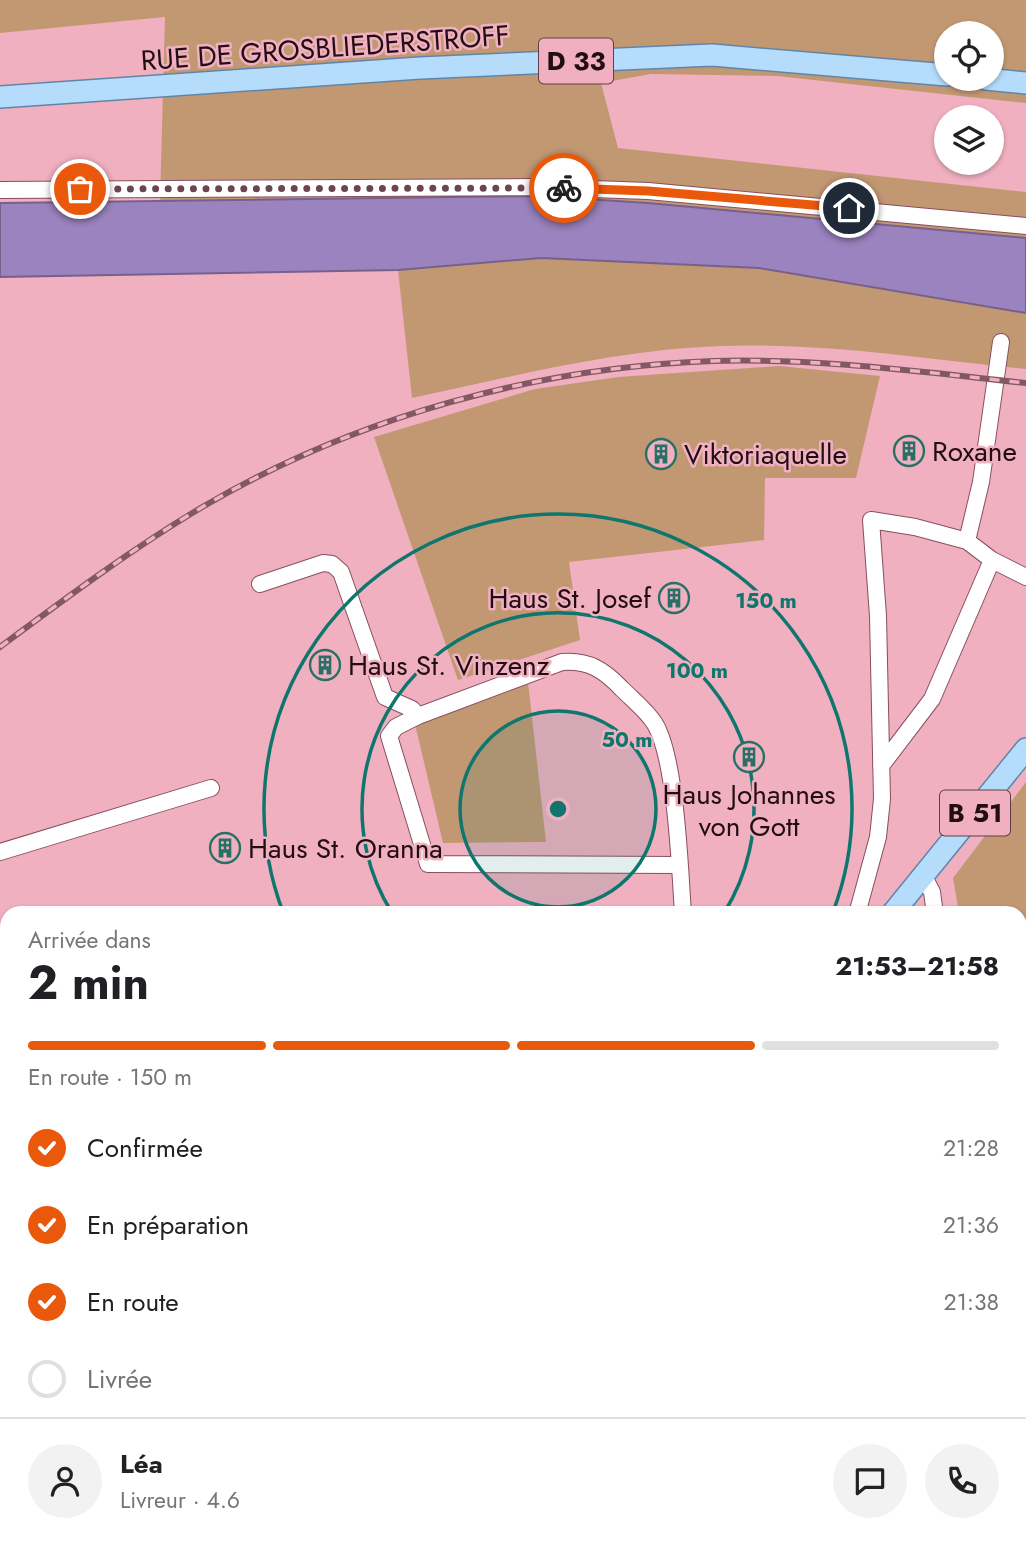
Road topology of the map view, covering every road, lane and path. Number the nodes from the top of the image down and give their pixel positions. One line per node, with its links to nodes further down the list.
1 (934, 74): 4 (main road, RUE DE GROSBLIEDERSTROFF / D 33)
2 (1004, 81): 3 (main road)
3 (1026, 83)
4 (0, 97)
5 (0, 190): 6 (street)
6 (1026, 226)
7 (1001, 342): 8 (street)
8 (967, 541): 9 (street); 14 (street)
9 (992, 560): 10 (street); 14 (street)
10 (1026, 577)
11 (260, 584): 12 (street)
12 (418, 716): 17 (street); 17 (street)
13 (1026, 749): 18 (main road, B 51)
14 (881, 766): 20 (street)
15 (211, 788): 16 (street)
16 (0, 852)
17 (679, 865): 19 (street)
18 (923, 875): 21 (main road, B 51); 22 (street)
19 (682, 906)
20 (859, 906)
21 (898, 906)
22 (934, 906)

